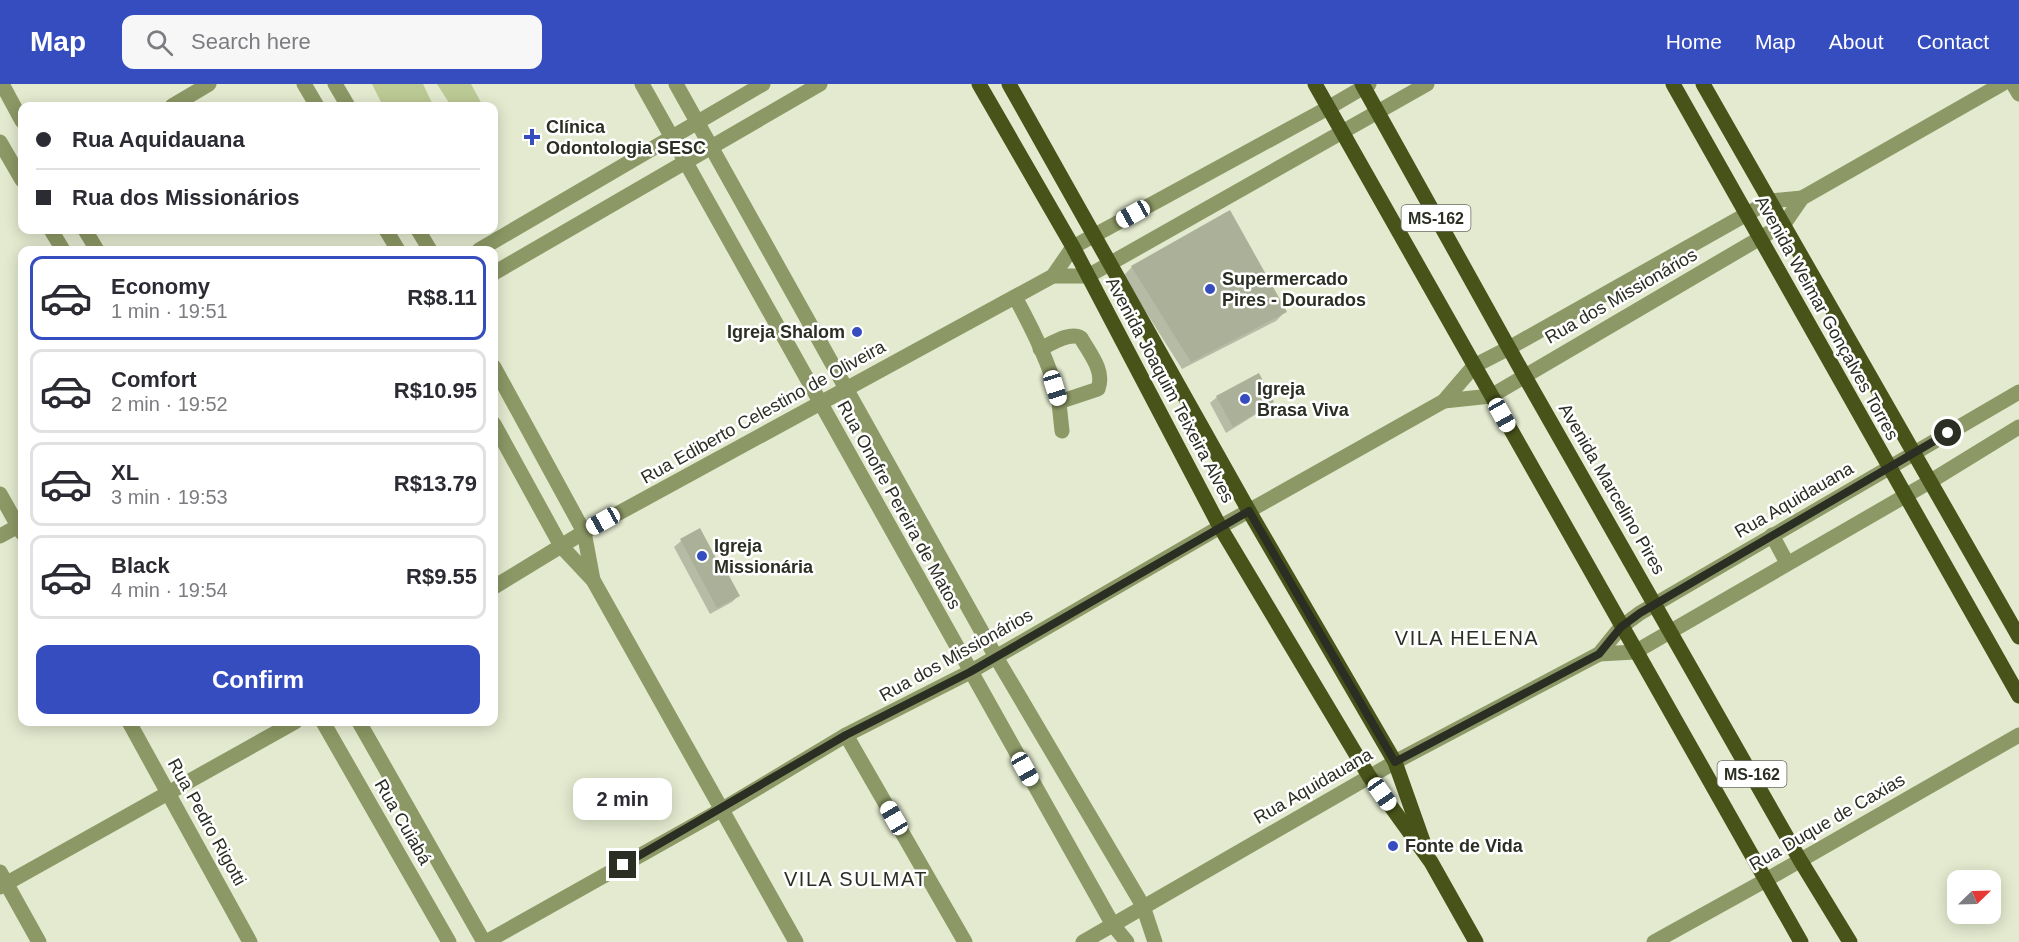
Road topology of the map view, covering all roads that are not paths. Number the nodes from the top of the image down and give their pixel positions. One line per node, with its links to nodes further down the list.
1 (2, 84): 24 (street)
2 (209, 84): 19 (street)
3 (304, 84): 20 (street)
4 (335, 84): 21 (street)
5 (642, 84): 27 (street, Rua Onofre Pereira de Matos)
6 (676, 84): 25 (street, Rua Onofre Pereira de Matos)
7 (763, 84): 25 (street)
8 (820, 84): 29 (street)
9 (979, 84): 39 (main road, Avenida Joaquim Teixeira Alves)
10 (1009, 84): 36 (main road, Avenida Joaquim Teixeira Alves)
11 (1314, 84): 22 (main road, MS-162)
12 (1427, 84): 23 (street, Rua Ediberto Celestino de Oliveira)
13 (1673, 84): 34 (main road, Avenida Weimar Gonçalves Torres)
14 (1703, 84): 33 (main road, Avenida Weimar Gonçalves Torres)
15 (2002, 84): 32 (street, Rua dos Missionários)
16 (2013, 84): 18 (street)
17 (1365, 85): 22 (street, Rua Ediberto Celestino de Oliveira); 23 (main road, Avenida Marcelino Pires / MS-162)
18 (2019, 94)
19 (179, 102)
20 (314, 102)
21 (346, 102)
22 (1328, 108): 26 (main road, MS-162); 36 (street, Rua Ediberto Celestino de Oliveira)
23 (1377, 113): 26 (street, Rua Ediberto Celestino de Oliveira); 45 (main road, Avenida Marcelino Pires / MS-162)
24 (18, 114)
25 (698, 122): 27 (street); 29 (street, Rua Onofre Pereira de Matos)
26 (1343, 132): 40 (street, Rua Ediberto Celestino de Oliveira); 47 (main road, MS-162)
27 (672, 138): 30 (street, Rua Onofre Pereira de Matos); 38 (street)
28 (0, 142): 31 (street)
29 (712, 147): 30 (street); 50 (street, Rua Onofre Pereira de Matos)
30 (686, 162): 41 (street); 55 (street, Rua Onofre Pereira de Matos)
31 (18, 173)
32 (1802, 198): 33 (street, Rua dos Missionários); 35 (street, Rua dos Missionários)
33 (1770, 201): 34 (street, Rua dos Missionários); 35 (main road, Avenida Weimar Gonçalves Torres)
34 (1746, 213): 37 (main road, Avenida Weimar Gonçalves Torres); 45 (street, Rua dos Missionários)
35 (1784, 224): 37 (street, Rua dos Missionários); 59 (main road, Avenida Weimar Gonçalves Torres)
36 (1094, 235): 39 (street, Rua Ediberto Celestino de Oliveira); 40 (main road, Avenida Joaquim Teixeira Alves)
37 (1761, 238): 49 (street, Rua dos Missionários); 60 (main road, Avenida Weimar Gonçalves Torres)
38 (486, 246)
39 (1073, 247): 42 (street, Rua Ediberto Celestino de Oliveira); 43 (main road, Avenida Joaquim Teixeira Alves)
40 (1111, 264): 43 (street, Rua Ediberto Celestino de Oliveira); 64 (main road, Avenida Joaquim Teixeira Alves)
41 (498, 271)
42 (1053, 276): 43 (street, Rua Ediberto Celestino de Oliveira); 44 (street, Rua Ediberto Celestino de Oliveira)
43 (1088, 276): 66 (main road, Avenida Joaquim Teixeira Alves)
44 (1015, 297): 46 (street); 50 (street, Rua Ediberto Celestino de Oliveira)
45 (1509, 348): 47 (street, Rua dos Missionários); 49 (main road, Avenida Marcelino Pires / MS-162)
46 (1040, 349): 54 (street); 54 (street)
47 (1474, 366): 52 (main road, MS-162); 53 (street, Rua dos Missionários)
48 (498, 374): 68 (street)
49 (1524, 375): 52 (street, Rua dos Missionários); 75 (main road, Avenida Marcelino Pires / MS-162)
50 (846, 389): 55 (street, Rua Ediberto Celestino de Oliveira); 81 (street, Rua Onofre Pereira de Matos)
51 (2019, 392): 59 (street, Rua Aquidauana)
52 (1491, 396): 53 (street, Rua dos Missionários); 76 (main road, MS-162)
53 (1444, 401): 64 (street, Rua dos Missionários)
54 (1059, 402): 58 (street)
55 (820, 403): 68 (street, Rua Ediberto Celestino de Oliveira); 82 (street, Rua Onofre Pereira de Matos)
56 (2019, 427): 61 (street, Rua Aquidauana)
57 (498, 431): 71 (street)
58 (1062, 431)
59 (1913, 454): 60 (street, Rua Aquidauana); 61 (main road, Avenida Weimar Gonçalves Torres)
60 (1889, 467): 63 (main road, Avenida Weimar Gonçalves Torres); 70 (street, Rua Aquidauana)
61 (1931, 482): 63 (street, Rua Aquidauana); 78 (main road, Avenida Weimar Gonçalves Torres)
62 (0, 494): 65 (street)
63 (1904, 495): 72 (street, Rua Aquidauana); 83 (main road, Avenida Weimar Gonçalves Torres)
64 (1249, 511): 66 (street, Rua dos Missionários); 90 (main road, Avenida Joaquim Teixeira Alves)
65 (18, 523)
66 (1220, 527): 81 (street, Rua dos Missionários); 91 (main road, Avenida Joaquim Teixeira Alves)
67 (18, 529): 69 (street)
68 (584, 532): 71 (street, Rua Ediberto Celestino de Oliveira); 73 (street)
69 (0, 536)
70 (1772, 536): 72 (street); 75 (street, Rua Aquidauana)
71 (561, 546): 73 (street); 74 (street, Rua Ediberto Celestino de Oliveira)
72 (1787, 563): 77 (street, Rua Aquidauana)
73 (592, 580): 93 (street)
74 (498, 585)
75 (1655, 604): 76 (street, Rua Aquidauana); 77 (main road, Avenida Marcelino Pires / MS-162)
76 (1621, 627): 79 (main road, MS-162); 80 (street, Rua Aquidauana)
77 (1671, 631): 79 (street, Rua Aquidauana); 94 (main road, Avenida Marcelino Pires / MS-162)
78 (2019, 637)
79 (1635, 652): 80 (street, Rua Aquidauana); 96 (main road, MS-162)
80 (1599, 654): 90 (street, Rua Aquidauana)
81 (996, 657): 82 (street, Rua dos Missionários); 98 (street, Rua Onofre Pereira de Matos)
82 (970, 672): 88 (street, Rua dos Missionários); 99 (street, Rua Onofre Pereira de Matos)
83 (2019, 696)
84 (131, 726): 92 (street, Rua Pedro Rigotti)
85 (288, 726): 92 (street)
86 (324, 726): 102 (street, Rua Cuiabá)
87 (361, 726): 103 (street, Rua Cuiabá)
88 (846, 735): 93 (street, Rua dos Missionários); 105 (street)
89 (2019, 735): 94 (street, Rua Duque de Caxias)
90 (1395, 762): 91 (street, Rua Aquidauana); 95 (main road, Avenida Joaquim Teixeira Alves)
91 (1369, 776): 95 (main road, Avenida Joaquim Teixeira Alves); 98 (street, Rua Aquidauana)
92 (169, 792): 97 (street); 101 (street, Rua Pedro Rigotti)
93 (721, 810): 103 (street, Rua dos Missionários); 104 (street)
94 (1800, 860): 96 (street, Rua Duque de Caxias); 112 (main road, Avenida Marcelino Pires / MS-162)
95 (1431, 862): 109 (main road, Avenida Joaquim Teixeira Alves)
96 (1766, 880): 110 (street, Rua Duque de Caxias); 111 (main road, MS-162)
97 (2, 881): 100 (street)
98 (1143, 906): 99 (street, Rua Aquidauana); 108 (street, Rua Onofre Pereira de Matos)
99 (1113, 925): 106 (street, Rua Aquidauana); 107 (street, Rua Onofre Pereira de Matos)
100 (39, 942)
101 (250, 942)
102 (449, 942)
103 (485, 942)
104 (796, 942)
105 (965, 942)
106 (1083, 942)
107 (1127, 942)
108 (1155, 942)
109 (1476, 942)
110 (1653, 942)
111 (1801, 942)
112 (1850, 942)

